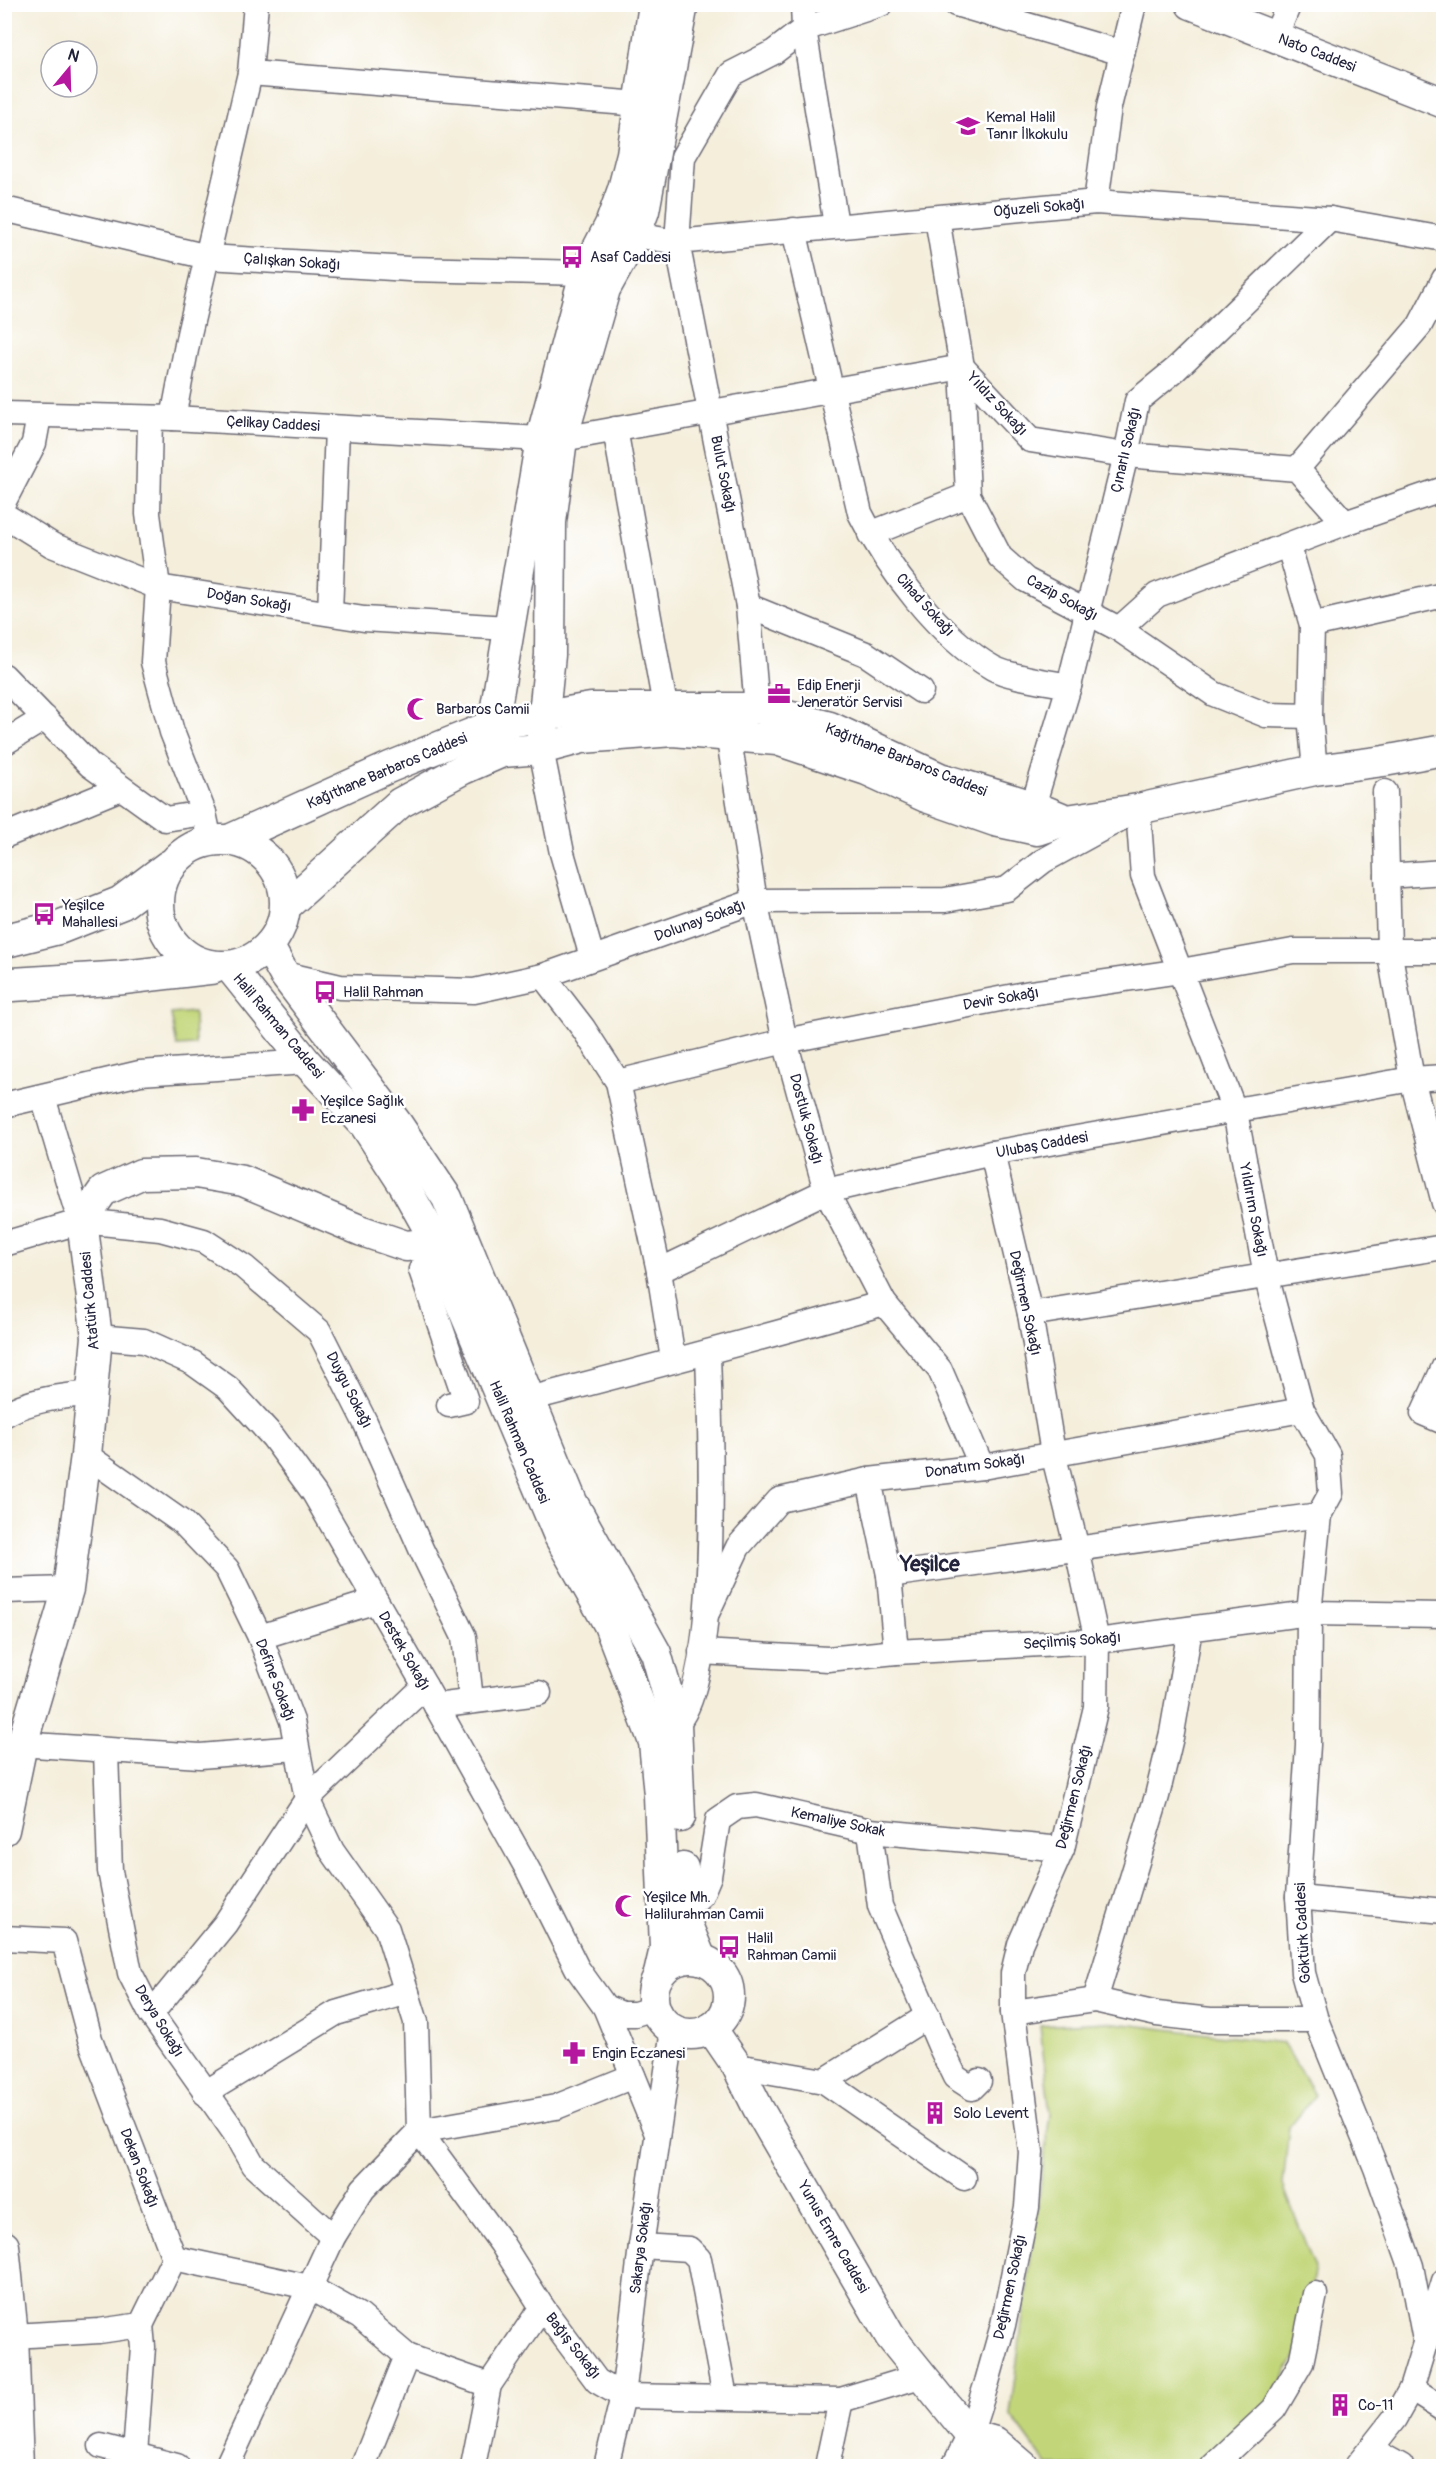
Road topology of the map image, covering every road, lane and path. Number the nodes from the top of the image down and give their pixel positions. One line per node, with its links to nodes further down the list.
1 (256, 4): 13 (street)
2 (654, 4): 15 (street)
3 (683, 4): 22 (street)
4 (803, 4): 10 (street)
5 (881, 4): 10 (street)
6 (956, 4): 12 (street)
7 (1134, 4): 12 (street)
8 (1191, 4): 11 (street, Nato Caddesi)
9 (1289, 4): 11 (street)
10 (804, 28): 20 (street); 24 (street, Bulut Sokağı)
11 (1275, 37): 14 (street, Nato Caddesi)
12 (1122, 53): 16 (street)
13 (250, 73): 15 (street); 25 (street)
14 (1443, 103)
15 (639, 104): 26 (street)
16 (1096, 202): 18 (street, Oğuzeli Sokağı); 19 (street, Oğuzeli Sokağı)
17 (4, 208): 25 (street, Çalışkan Sokağı)
18 (937, 218): 20 (street, Oğuzeli Sokağı); 28 (street, Cazip Sokağı)
19 (1330, 219): 23 (street, Oğuzeli Sokağı); 37 (street, Çınarlı Sokağı)
20 (836, 225): 21 (street, Oğuzeli Sokağı)
21 (794, 230): 24 (street, Oğuzeli Sokağı); 29 (street, Cihad Sokağı)
22 (635, 236): 24 (street, Oğuzeli Sokağı); 36 (street)
23 (1443, 239)
24 (677, 242): 30 (street, Bulut Sokağı)
25 (208, 256): 26 (street, Çalışkan Sokağı); 33 (street)
26 (585, 273): 36 (street)
27 (1443, 279): 38 (street)
28 (962, 367): 29 (street, Yıldız Sokağı); 37 (street, Yıldız Sokağı); 40 (street, Cazip Sokağı)
29 (831, 390): 30 (street, Yıldız Sokağı); 44 (street, Cihad Sokağı)
30 (711, 411): 35 (street, Yıldız Sokağı); 48 (street, Bulut Sokağı)
31 (4, 414): 32 (street, Çelikay Caddesi)
32 (39, 416): 33 (street, Çelikay Caddesi); 41 (street)
33 (162, 418): 34 (street, Çelikay Caddesi); 46 (street)
34 (337, 428): 36 (street, Çelikay Caddesi); 50 (street)
35 (615, 429): 36 (street, Yıldız Sokağı); 57 (street)
36 (551, 439): 52 (street); 60 (street)
37 (1126, 455): 38 (street, Yıldız Sokağı); 49 (street, Çınarlı Sokağı)
38 (1297, 469): 43 (street)
39 (1443, 489): 43 (street)
40 (968, 495): 44 (street); 49 (street, Cazip Sokağı)
41 (4, 501)
42 (4, 515): 46 (street, Doğan Sokağı)
43 (1345, 523): 45 (street)
44 (870, 534): 55 (street, Cihad Sokağı)
45 (1289, 547): 51 (street); 53 (street)
46 (158, 587): 50 (street, Doğan Sokağı); 73 (street)
47 (1443, 595): 51 (street)
48 (748, 606): 56 (street); 58 (street, Bulut Sokağı)
49 (1086, 612): 53 (street, Cazip Sokağı); 55 (street, Çınarlı Sokağı)
50 (330, 613): 52 (street, Doğan Sokağı)
51 (1312, 625): 59 (street)
52 (508, 628): 62 (street)
53 (1119, 629): 59 (street, Cazip Sokağı)
54 (4, 676): 61 (street)
55 (1069, 687): 70 (street)
56 (921, 691)
57 (665, 706): 58 (street, Kağıthane Barbaros Caddesi); 60 (street, Kağıthane Barbaros Caddesi)
58 (757, 708): 70 (street, Kağıthane Barbaros Caddesi)
59 (1311, 716): 67 (street)
60 (544, 717): 62 (street, Kağıthane Barbaros Caddesi); 65 (street)
61 (45, 718): 64 (street); 68 (street)
62 (493, 725): 73 (street, Kağıthane Barbaros Caddesi)
63 (728, 734): 65 (street, Kağıthane Barbaros Caddesi); 72 (street, Kağıthane Barbaros Caddesi); 78 (street, Dostluk Sokağı)
64 (4, 742)
65 (541, 749): 79 (street, Kağıthane Barbaros Caddesi); 84 (street)
66 (1443, 750): 67 (street, Kağıthane Barbaros Caddesi)
67 (1315, 770): 71 (street, Kağıthane Barbaros Caddesi)
68 (122, 788): 73 (street); 74 (street)
69 (1385, 792): 77 (street)
70 (1033, 806): 72 (street, Kağıthane Barbaros Caddesi)
71 (1138, 809): 72 (street, Kağıthane Barbaros Caddesi); 78 (street, Dolunay Sokağı); 86 (street, Yıldırım Sokağı)
72 (1067, 820)
73 (214, 831): 75 (street); 79 (street)
74 (4, 836)
75 (169, 867): 80 (main road); 85 (street)
76 (1443, 872): 77 (street)
77 (1387, 876): 82 (street)
78 (755, 902): 84 (street, Dolunay Sokağı); 90 (street, Dostluk Sokağı)
79 (286, 906): 81 (street)
80 (4, 941)
81 (269, 947): 85 (street); 87 (street, Halil Rahman Caddesi)
82 (1389, 949): 83 (street, Devir Sokağı); 86 (street, Devir Sokağı); 93 (street)
83 (1443, 951)
84 (592, 957): 88 (street, Dolunay Sokağı)
85 (221, 966): 89 (main road); 91 (street, Halil Rahman Caddesi)
86 (1181, 971): 90 (street, Devir Sokağı); 97 (street, Yıldırım Sokağı)
87 (284, 974): 88 (street, Dolunay Sokağı); 114 (street, Halil Rahman Caddesi)
88 (543, 976): 94 (street)
89 (4, 985)
90 (785, 1041): 94 (street, Devir Sokağı); 99 (street, Dostluk Sokağı)
91 (306, 1062): 95 (street); 103 (street, Halil Rahman Caddesi)
92 (1443, 1077): 93 (street, Ulubaş Caddesi)
93 (1412, 1079): 97 (street, Ulubaş Caddesi); 100 (street)
94 (618, 1082): 105 (street)
95 (43, 1096): 96 (street); 101 (street)
96 (4, 1105)
97 (1235, 1112): 98 (street, Ulubaş Caddesi); 106 (street, Yıldırım Sokağı)
98 (992, 1153): 99 (street, Ulubaş Caddesi); 108 (street, Değirmen Sokağı)
99 (826, 1191): 105 (street, Ulubaş Caddesi); 107 (street, Dostluk Sokağı)
100 (1443, 1203)
101 (82, 1221): 102 (street); 103 (street); 109 (street, Atatürk Caddesi); 139 (street, Duygu Sokağı)
102 (4, 1244)
103 (436, 1246): 115 (street); 153 (street, Halil Rahman Caddesi)
104 (1443, 1247): 106 (street)
105 (658, 1271): 111 (street)
106 (1266, 1275): 108 (street); 116 (street, Yıldırım Sokağı)
107 (884, 1303): 110 (street); 121 (street, Dostluk Sokağı)
108 (1030, 1314): 119 (street, Değirmen Sokağı)
109 (97, 1337): 113 (street, Atatürk Caddesi); 128 (street, Destek Sokağı)
110 (708, 1354): 111 (street); 129 (street)
111 (673, 1359): 114 (street)
112 (1443, 1367): 118 (street)
113 (93, 1393): 117 (street); 120 (street, Atatürk Caddesi)
114 (529, 1399): 140 (street, Halil Rahman Caddesi)
115 (449, 1404)
116 (1302, 1410): 119 (street, Donatım Sokağı); 123 (street, Yıldırım Sokağı)
117 (4, 1415)
118 (1443, 1422)
119 (1053, 1454): 121 (street, Donatım Sokağı); 124 (street, Değirmen Sokağı)
120 (86, 1455): 126 (street, Atatürk Caddesi); 133 (street, Define Sokağı)
121 (982, 1467): 122 (street, Donatım Sokağı)
122 (869, 1480): 125 (street); 129 (street, Donatım Sokağı)
123 (1319, 1515): 124 (street); 130 (street, Yıldırım Sokağı)
124 (1077, 1549): 125 (street); 134 (street, Değirmen Sokağı)
125 (889, 1575): 136 (street)
126 (68, 1589): 127 (street); 141 (street, Atatürk Caddesi)
127 (4, 1591)
128 (376, 1601): 133 (street); 138 (street, Destek Sokağı)
129 (708, 1611): 135 (street)
130 (1309, 1613): 131 (street, Seçilmiş Sokağı); 132 (street, Seçilmiş Sokağı); 148 (street, Göktürk Caddesi)
131 (1443, 1616)
132 (1190, 1629): 134 (street, Seçilmiş Sokağı); 155 (street)
133 (260, 1637): 142 (street, Define Sokağı)
134 (1097, 1641): 136 (street, Seçilmiş Sokağı); 147 (street, Değirmen Sokağı)
135 (701, 1652): 136 (street, Seçilmiş Sokağı); 140 (street)
136 (896, 1652)
137 (539, 1693): 139 (street)
138 (430, 1696): 139 (street); 144 (street); 156 (street, Destek Sokağı)
139 (471, 1700)
140 (676, 1724): 149 (street, Halil Rahman Caddesi)
141 (13, 1743): 143 (street); 145 (street, Atatürk Caddesi)
142 (296, 1748): 143 (street); 144 (street, Define Sokağı)
143 (106, 1750): 158 (street, Derya Sokağı)
144 (307, 1799): 154 (street, Define Sokağı); 158 (street)
145 (4, 1830)
146 (870, 1831): 147 (street, Kemaliye Sokak); 149 (street, Kemaliye Sokak); 159 (street)
147 (1062, 1849): 157 (street, Değirmen Sokağı)
148 (1298, 1897): 150 (street); 161 (street, Göktürk Caddesi)
149 (685, 1909): 152 (street, Halil Rahman Caddesi)
150 (1443, 1911)
151 (4, 1938): 174 (street, Dekan Sokağı)
152 (701, 1959): 153 (street); 162 (street)
153 (659, 1974): 160 (street)
154 (407, 1992): 167 (street); 168 (street, Define Sokağı)
155 (1095, 2000): 157 (street); 161 (street)
156 (605, 2007): 160 (street); 164 (street, Destek Sokağı)
157 (1013, 2012): 191 (street, Değirmen Sokağı)
158 (151, 2014): 167 (street, Derya Sokağı)
159 (928, 2016): 165 (street); 166 (street)
160 (664, 2019): 162 (street); 169 (street, Sakarya Sokağı)
161 (1316, 2020): 182 (street, Göktürk Caddesi)
162 (711, 2028): 163 (street, Yunus Emre Caddesi)
163 (737, 2066): 165 (street); 184 (street, Yunus Emre Caddesi)
164 (633, 2076): 168 (street); 169 (street, Destek Sokağı)
165 (824, 2081): 170 (street)
166 (979, 2081)
167 (205, 2093): 171 (street, Derya Sokağı)
168 (419, 2131): 171 (street); 179 (street, Bağış Sokağı)
169 (657, 2134): 173 (street, Sakarya Sokağı)
170 (964, 2178)
171 (333, 2237): 176 (street)
172 (4, 2246): 178 (street)
173 (641, 2246): 187 (street, Sakarya Sokağı); 188 (street)
174 (174, 2258): 176 (street); 180 (street)
175 (1443, 2281): 182 (street)
176 (309, 2287): 183 (street); 197 (street)
177 (1315, 2294): 205 (street)
178 (7, 2297): 181 (street)
179 (542, 2307): 185 (street); 187 (street, Bağış Sokağı)
180 (141, 2325): 181 (street); 193 (street)
181 (13, 2336): 195 (street)
182 (1425, 2340): 186 (street)
183 (407, 2355): 185 (street); 198 (street)
184 (920, 2376): 189 (street, Bağış Sokağı); 191 (street, Yunus Emre Caddesi)
185 (489, 2385): 199 (street)
186 (1411, 2389): 190 (street); 194 (street)
187 (623, 2396): 188 (street, Bağış Sokağı); 200 (street, Sakarya Sokağı)
188 (725, 2397): 189 (street, Bağış Sokağı)
189 (842, 2400): 201 (street)
190 (1443, 2410)
191 (970, 2435): 202 (street, Değirmen Sokağı); 203 (street, Yunus Emre Caddesi); 204 (street)
192 (101, 2446): 193 (street)
193 (135, 2454): 196 (street)
194 (1364, 2458): 206 (street)
195 (18, 2466)
196 (177, 2466)
197 (227, 2466)
198 (363, 2466)
199 (473, 2466)
200 (606, 2466)
201 (827, 2466)
202 (954, 2466)
203 (987, 2466)
204 (1023, 2466)
205 (1213, 2466)
206 (1401, 2466)

